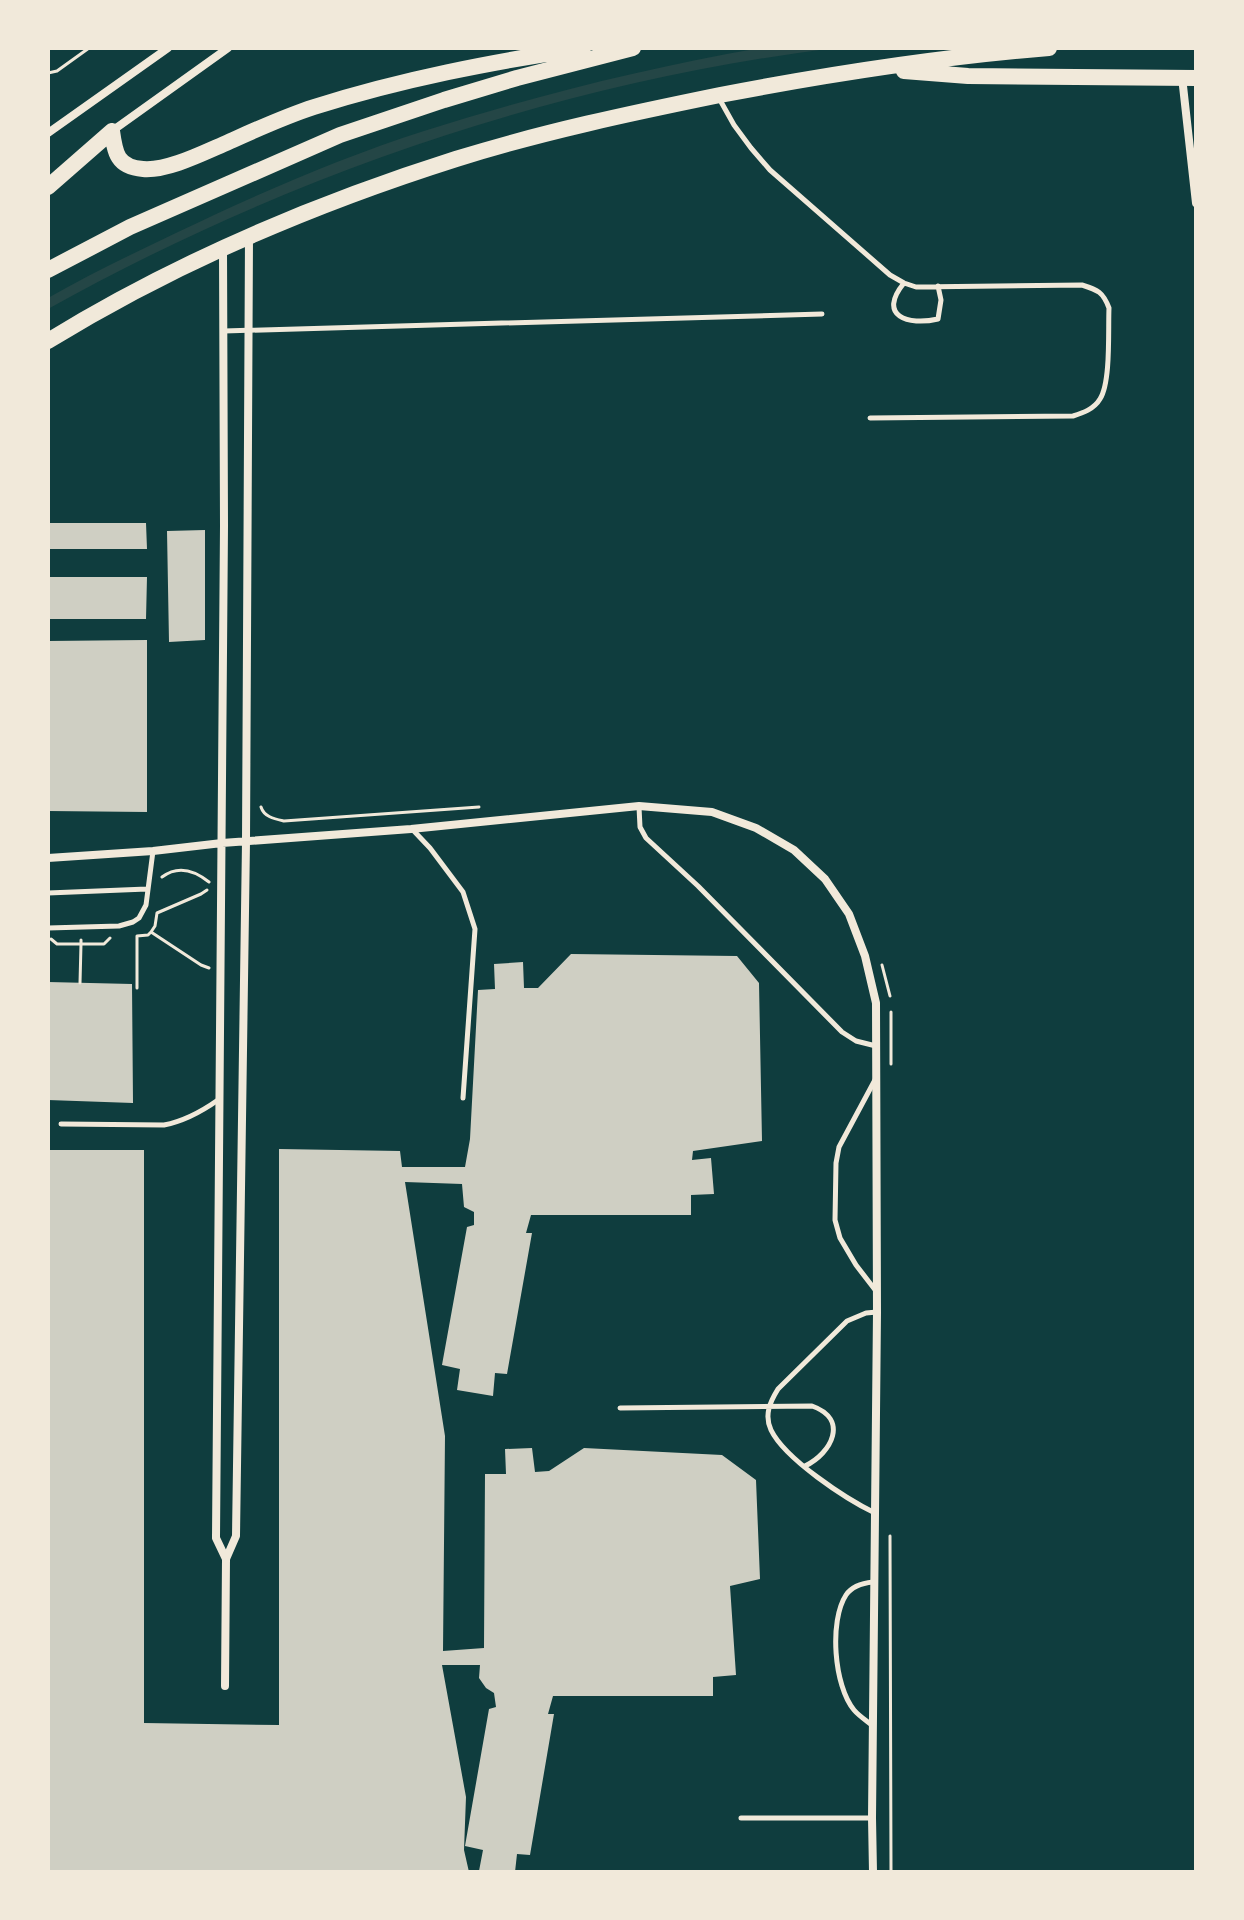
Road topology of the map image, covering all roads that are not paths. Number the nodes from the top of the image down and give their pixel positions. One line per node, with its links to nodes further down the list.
1 (168, 48): 10 (street)
2 (228, 48): 9 (street)
3 (583, 48): 9 (main road)
4 (633, 48): 15 (main road)
5 (1049, 48): 6 (main road)
6 (883, 68): 7 (main road); 8 (main road)
7 (1189, 78): 12 (street)
8 (718, 96): 13 (main road); 16 (lane)
9 (112, 131): 11 (main road)
10 (48, 133)
11 (48, 187)
12 (1196, 203)
13 (249, 237): 14 (main road); 19 (street)
14 (223, 249): 20 (street); 21 (main road)
15 (48, 270)
16 (904, 283): 17 (lane); 17 (lane)
17 (938, 286): 22 (lane)
18 (822, 314): 19 (lane)
19 (248, 330): 20 (lane); 25 (street)
20 (223, 331): 26 (street)
21 (48, 341)
22 (870, 418)
23 (639, 806): 24 (street); 32 (lane); 32 (street)
24 (411, 829): 25 (street); 34 (lane)
25 (246, 842): 26 (street); 43 (street)
26 (222, 843): 27 (street); 35 (street)
27 (153, 851): 28 (street); 29 (lane)
28 (48, 858)
29 (147, 889): 30 (lane); 31 (lane)
30 (48, 893)
31 (48, 928)
32 (876, 1046): 33 (street)
33 (876, 1077): 37 (street); 37 (lane)
34 (463, 1098)
35 (219, 1100): 36 (lane); 43 (street)
36 (61, 1124)
37 (876, 1292): 38 (street)
38 (877, 1312): 39 (lane); 42 (street)
39 (768, 1407): 40 (lane); 41 (lane); 41 (lane)
40 (620, 1408)
41 (805, 1466): 42 (lane)
42 (875, 1513): 44 (street)
43 (226, 1559): 45 (street)
44 (874, 1582): 46 (street); 46 (lane)
45 (225, 1686)
46 (873, 1726): 48 (street)
47 (741, 1818): 48 (lane)
48 (872, 1818): 49 (street)
49 (873, 1872)

